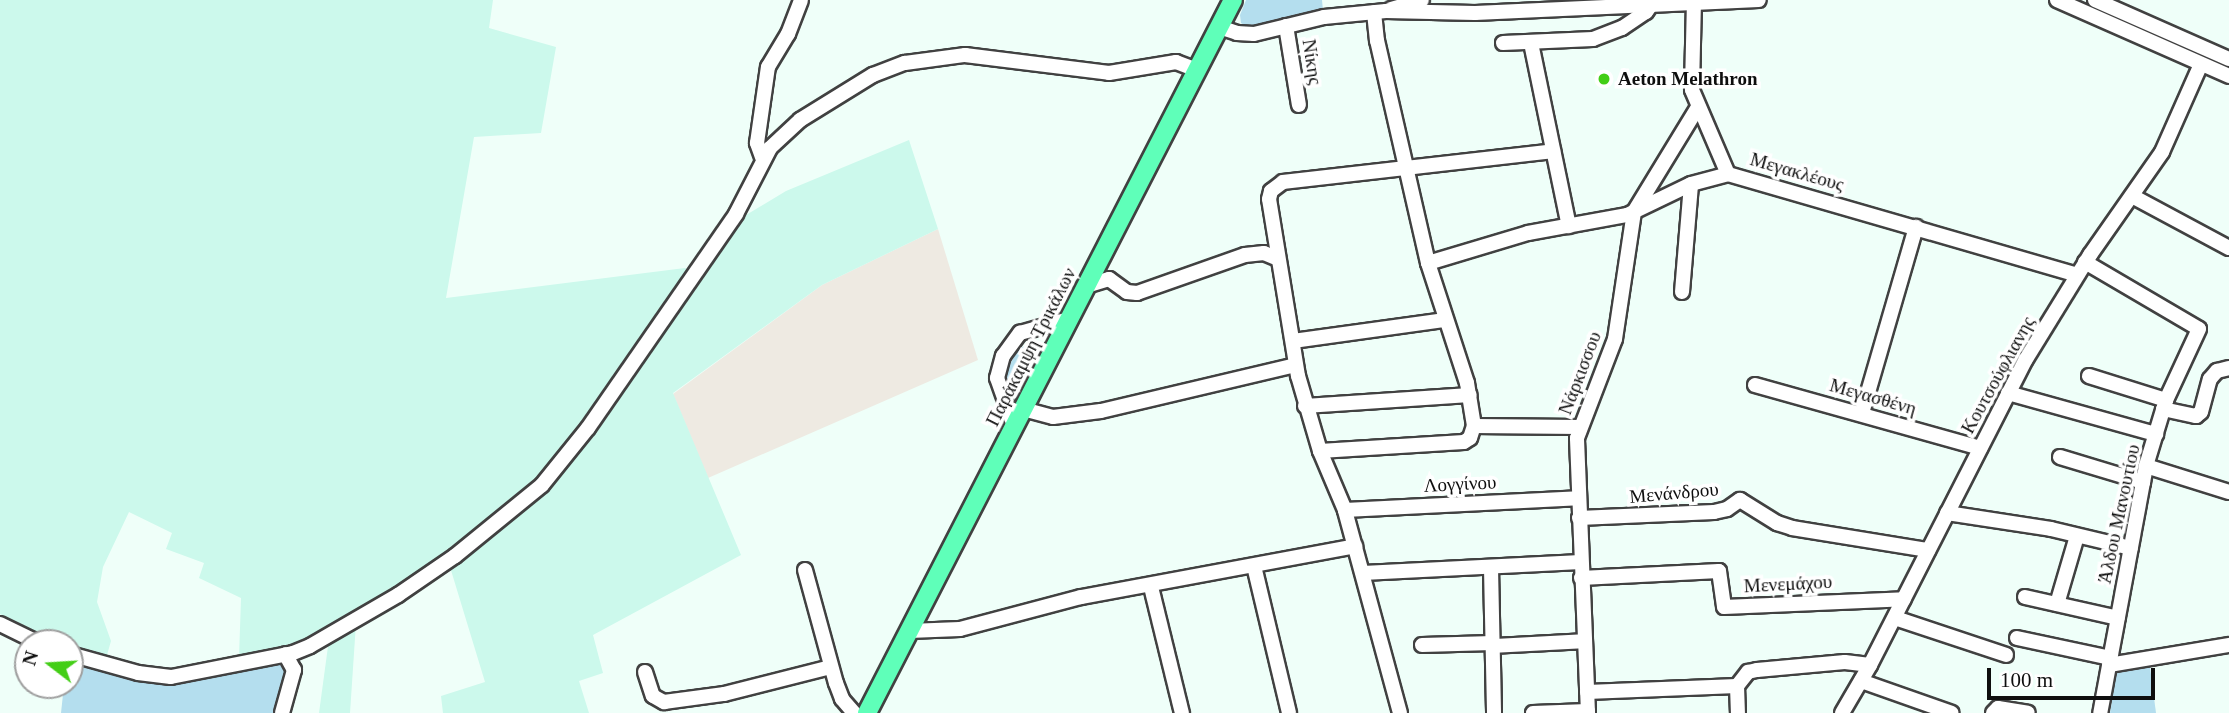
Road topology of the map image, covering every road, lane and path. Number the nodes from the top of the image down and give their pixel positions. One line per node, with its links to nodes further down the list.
1 (801, 0): 21 (street)
2 (1233, 0): 11 (main road, Παράκαμψη Τρικάλων)
3 (1422, 0): 9 (street)
4 (1759, 0): 7 (street)
5 (2057, 0): 15 (street)
6 (2095, 0): 14 (street)
7 (1694, 1): 8 (street); 19 (street)
8 (1653, 2): 9 (street); 13 (street)
9 (1380, 12): 10 (street, Νίκης); 22 (street)
10 (1286, 26): 11 (street, Νίκης); 18 (street, Νίκης)
11 (1219, 27): 16 (main road, Παράκαμψη Τρικάλων)
12 (1503, 43): 13 (street)
13 (1531, 43): 20 (street)
14 (2229, 59)
15 (2201, 64): 17 (street); 25 (street, Κουτσούφλιανης)
16 (1197, 70): 21 (street); 33 (main road, Παράκαμψη Τρικάλων)
17 (2229, 76)
18 (1299, 105)
19 (1698, 107): 23 (street); 26 (street, Νάρκισσου)
20 (1553, 151): 22 (street); 27 (street)
21 (762, 157): 85 (street)
22 (1405, 169): 30 (street); 31 (street)
23 (1728, 174): 24 (street, Μεγακλέους); 28 (street, Μεγακλέους)
24 (1691, 184): 26 (street, Μεγακλέους); 34 (street)
25 (2132, 197): 29 (street); 32 (street, Κουτσούφλιανης)
26 (1634, 212): 27 (street, Μεγακλέους); 51 (street, Νάρκισσου)
27 (1569, 226): 31 (street, Μεγακλέους)
28 (1916, 227): 32 (street, Μεγακλέους); 48 (street)
29 (2229, 248)
30 (1278, 260): 33 (street); 38 (street)
31 (1428, 263): 36 (street)
32 (2081, 269): 37 (street, Μεγακλέους); 43 (street, Κουτσούφλιανης)
33 (1086, 286): 35 (main road, Παράκαμψη Τρικάλων)
34 (1682, 292)
35 (1069, 319): 47 (main road, Παράκαμψη Τρικάλων); 49 (street)
36 (1444, 320): 38 (street); 44 (street)
37 (2199, 329): 45 (street, Άλδου Μανουτίου)
38 (1293, 341): 39 (street)
39 (1295, 365): 46 (street); 47 (street)
40 (2229, 368): 45 (street)
41 (2089, 376): 45 (street)
42 (1755, 385): 48 (street, Μεγασθένη)
43 (2008, 393): 52 (street); 53 (street, Κουτσούφλιανης)
44 (1470, 394): 46 (street); 50 (street)
45 (2165, 404): 52 (street, Άλδου Μανουτίου)
46 (1305, 406): 54 (street)
47 (1023, 409): 49 (main road, Παράκαμψη Τρικάλων)
48 (1862, 413): 53 (street, Μεγασθένη)
49 (1014, 426): 79 (main road, Παράκαμψη Τρικάλων)
50 (1474, 426): 51 (street); 54 (street)
51 (1580, 427): 59 (street, Νάρκισσου)
52 (2156, 434): 56 (street, Άλδου Μανουτίου)
53 (1980, 448): 61 (street, Κουτσούφλιανης)
54 (1320, 451): 60 (street)
55 (2060, 457): 57 (street)
56 (2146, 466): 57 (street, Άλδου Μανουτίου); 58 (street)
57 (2143, 482): 65 (street, Άλδου Μανουτίου)
58 (2229, 492)
59 (1578, 498): 60 (street, Λογγίνου); 62 (street, Νάρκισσου)
60 (1345, 510): 64 (street)
61 (1947, 513): 63 (street); 66 (street, Κουτσούφλιανης)
62 (1578, 519): 66 (street, Μενάνδρου); 67 (street, Νάρκισσου)
63 (2077, 536): 65 (street); 76 (street)
64 (1355, 546): 68 (street); 71 (street)
65 (2131, 548): 78 (street, Άλδου Μανουτίου)
66 (1928, 550): 75 (street, Κουτσούφλιανης)
67 (1581, 562): 69 (street); 72 (street, Νάρκισσου)
68 (1254, 566): 73 (street); 102 (street)
69 (1491, 568): 71 (street); 82 (street)
70 (805, 570): 91 (street)
71 (1363, 573): 103 (street)
72 (1581, 578): 75 (street, Μενεμάχου); 81 (street, Νάρκισσου)
73 (1150, 587): 79 (street); 101 (street)
74 (2025, 597): 76 (street)
75 (1904, 599): 77 (street, Κουτσούφλιανης)
76 (2057, 604): 78 (street)
77 (1895, 618): 87 (street); 90 (street, Κουτσούφλιανης)
78 (2118, 618): 89 (street, Άλδου Μανουτίου)
79 (909, 631): 100 (main road, Παράκαμψη Τρικάλων)
80 (2017, 638): 89 (street)
81 (1585, 641): 82 (street); 96 (street, Νάρκισσου)
82 (1493, 645): 84 (street); 104 (street)
83 (2229, 645): 89 (street)
84 (1422, 646)
85 (302, 650): 86 (street); 92 (street)
86 (285, 654): 88 (street); 92 (street)
87 (2006, 655)
88 (84, 658)
89 (2109, 662): 111 (street, Άλδου Μανουτίου)
90 (1870, 665): 94 (street, Κουτσούφλιανης); 95 (street)
91 (831, 667): 93 (street); 99 (street)
92 (293, 670): 98 (street)
93 (645, 672)
94 (1861, 681): 107 (street, Κουτσούφλιανης); 108 (street)
95 (1737, 686): 96 (street); 106 (street)
96 (1587, 692): 97 (street, Νάρκισσου)
97 (1588, 712): 105 (street)
98 (282, 713)
99 (854, 713)
100 (867, 713)
101 (1182, 713)
102 (1289, 713)
103 (1400, 713)
104 (1494, 713)
105 (1532, 713)
106 (1738, 713)
107 (1842, 713)
108 (1952, 713)
109 (1993, 713): 110 (street)
110 (2028, 713)
111 (2100, 713)

